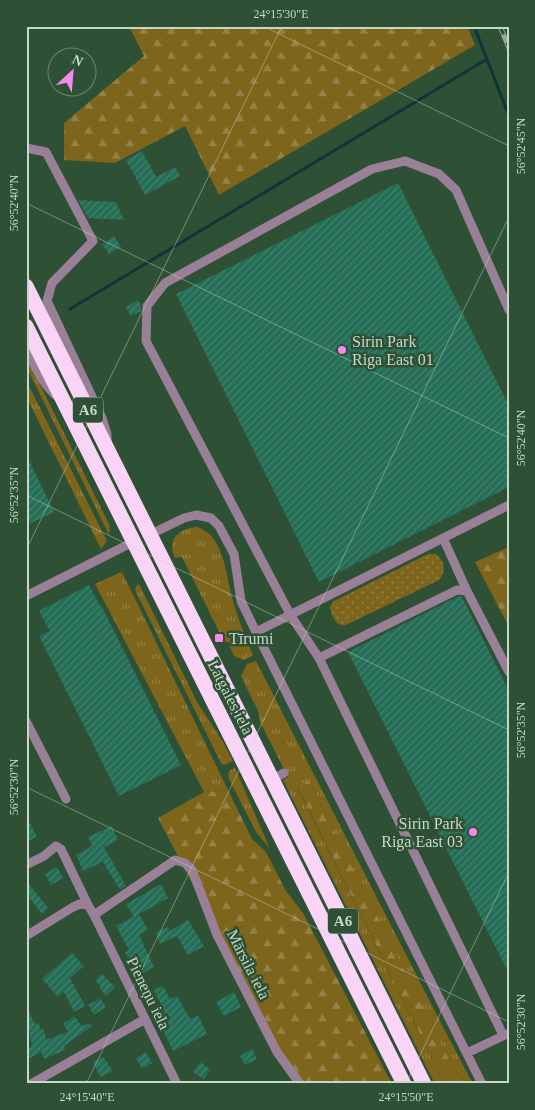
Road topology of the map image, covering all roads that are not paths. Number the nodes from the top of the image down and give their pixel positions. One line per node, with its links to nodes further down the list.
1 (26, 148): 7 (street, Latgales iela / A6)
2 (26, 286): 7 (highway, Latgales iela / A6)
3 (509, 310): 14 (street)
4 (26, 326): 6 (highway, Latgales iela / A6)
5 (26, 349): 6 (street)
6 (64, 402): 11 (highway, Latgales iela / A6)
7 (107, 449): 9 (highway, Latgales iela / A6)
8 (509, 505): 10 (street)
9 (149, 535): 11 (highway); 15 (street); 31 (highway, Latgales iela / A6)
10 (443, 538): 12 (street); 14 (street)
11 (133, 542): 13 (street); 30 (highway, Latgales iela / A6)
12 (467, 590): 16 (street); 17 (street)
13 (26, 596)
14 (291, 616): 15 (street); 16 (street)
15 (256, 632): 26 (street)
16 (319, 658): 25 (street)
17 (509, 672)
18 (26, 721): 19 (street)
19 (66, 799)
20 (26, 865): 21 (street, Pieneņu iela)
21 (88, 905): 22 (street, Pieneņu iela); 23 (street)
22 (94, 915): 24 (street, Pieneņu iela); 29 (street, Mārsila iela)
23 (26, 936)
24 (145, 1019): 27 (street); 28 (street, Pieneņu iela)
25 (506, 1034): 26 (street)
26 (467, 1053): 32 (street)
27 (30, 1084)
28 (177, 1084)
29 (300, 1084)
30 (404, 1084)
31 (424, 1084)
32 (482, 1084)

